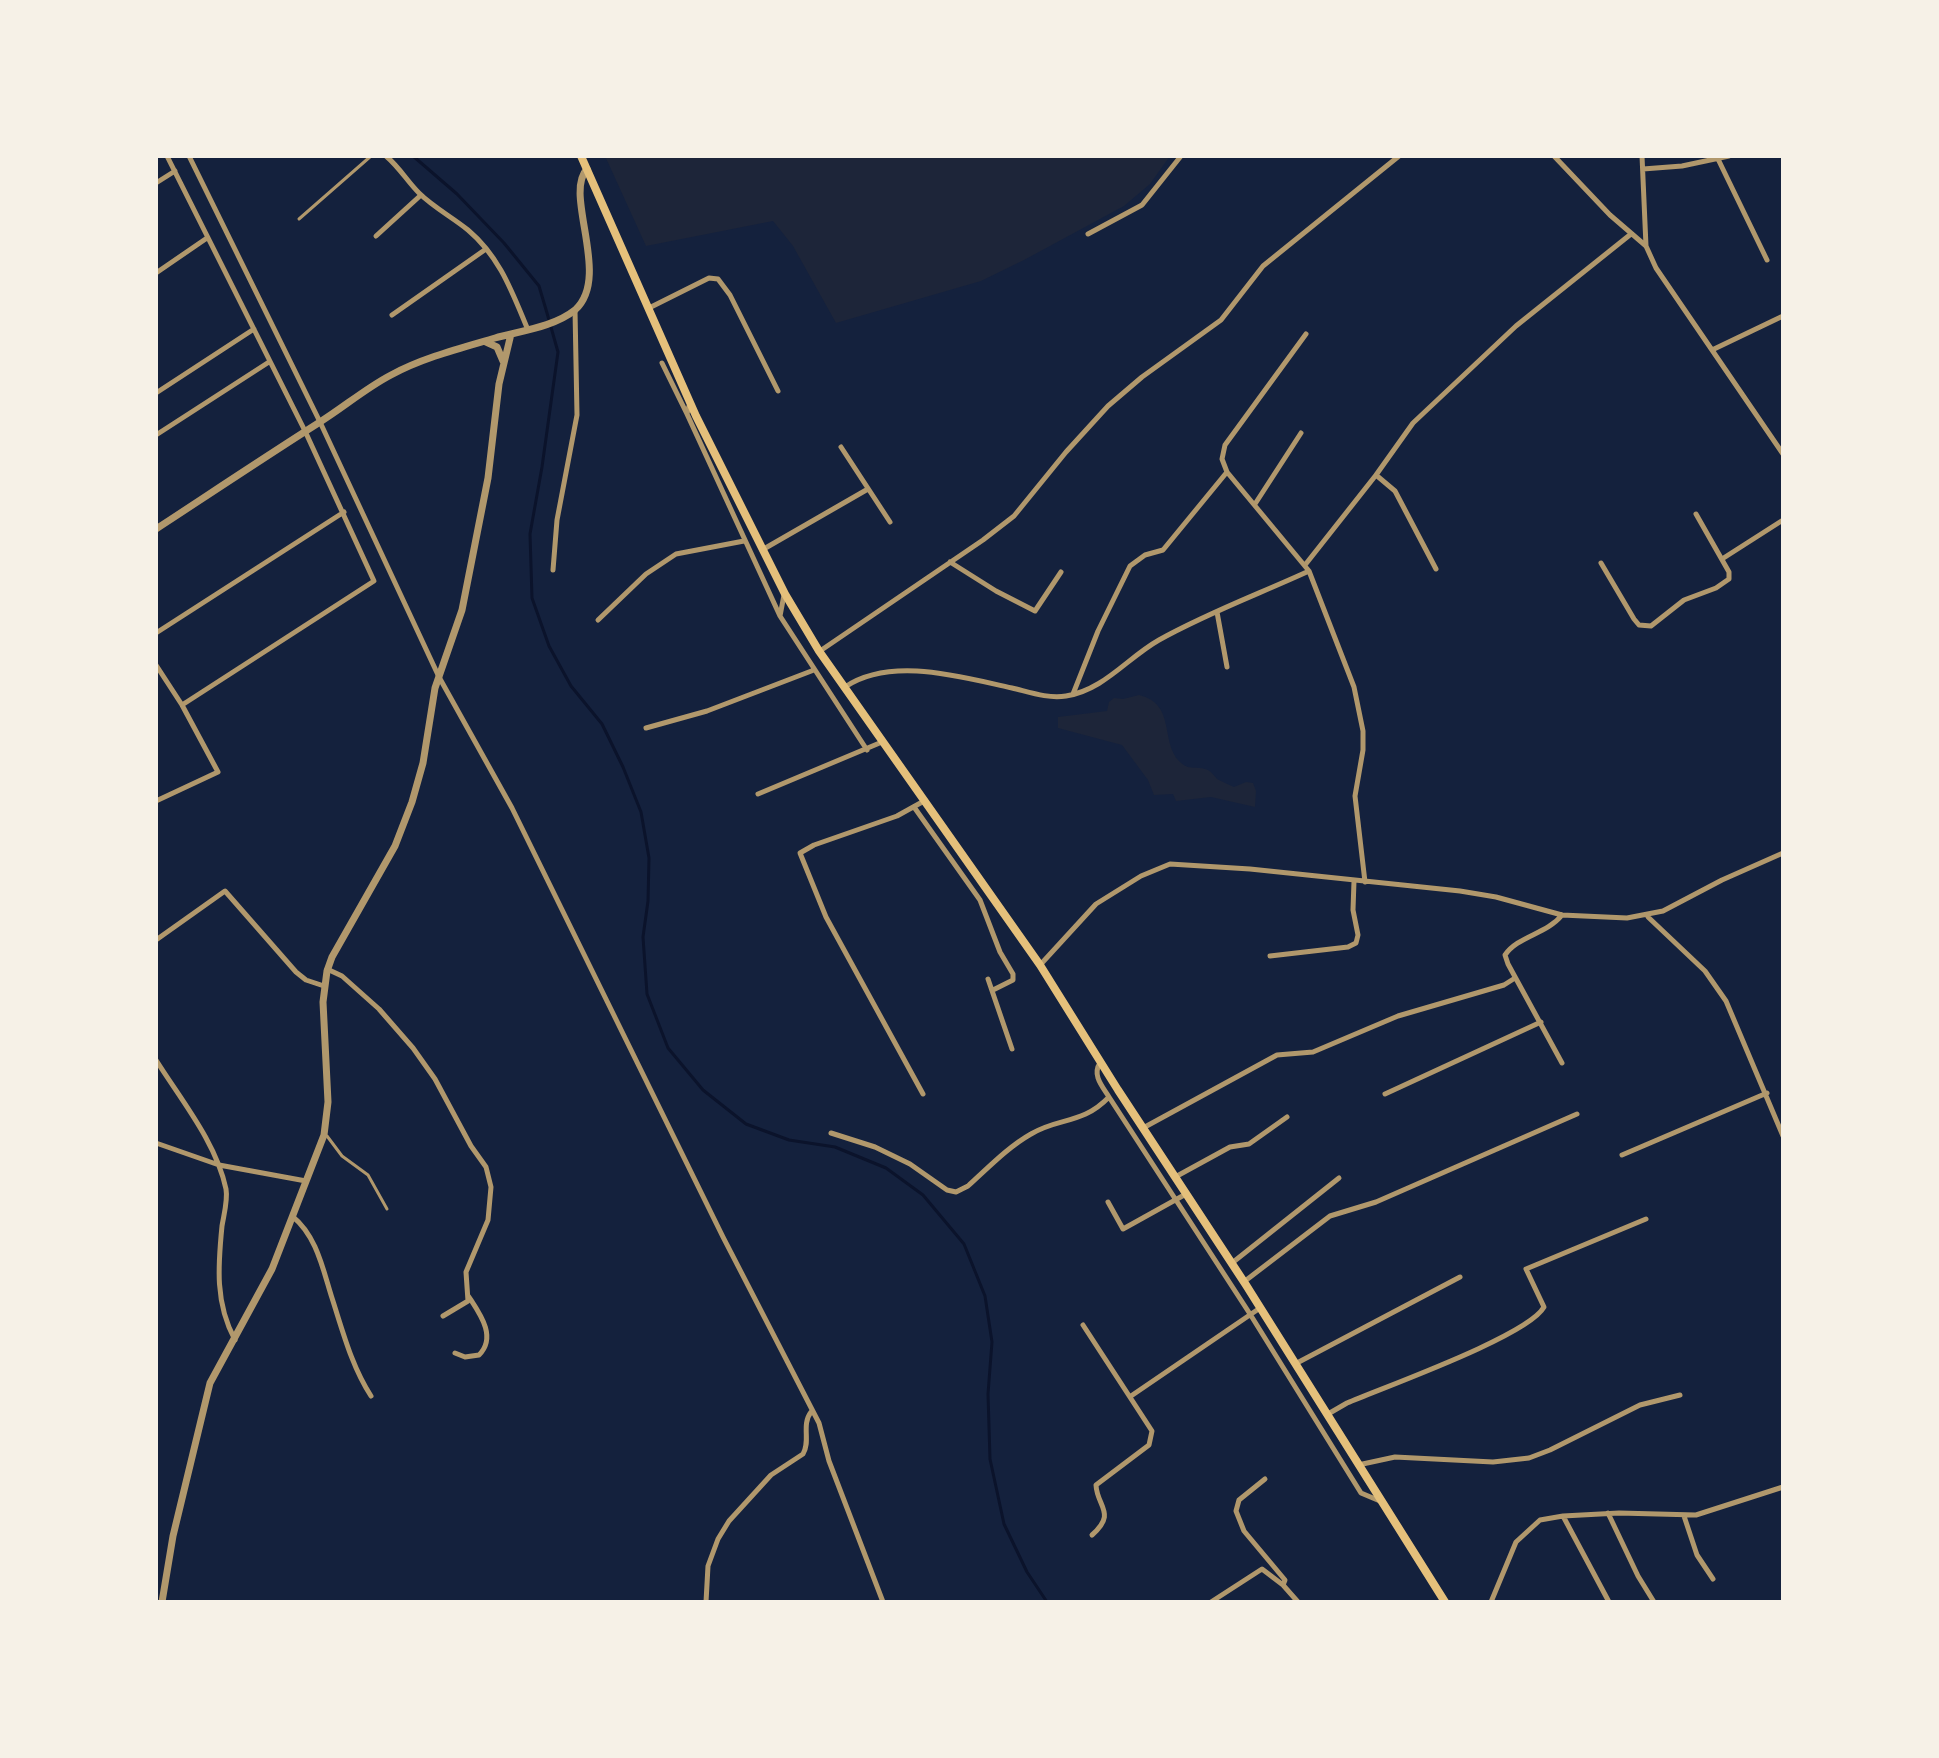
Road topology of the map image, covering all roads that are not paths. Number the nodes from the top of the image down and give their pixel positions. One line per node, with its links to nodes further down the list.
1 (167, 156): 14 (street)
2 (189, 156): 43 (street)
3 (371, 156): 17 (lane)
4 (386, 156): 16 (street)
5 (581, 156): 12 (main road)
6 (1181, 156): 18 (street)
7 (1399, 156): 61 (street)
8 (1554, 156): 19 (street)
9 (1642, 156): 13 (street)
10 (1729, 156): 11 (street)
11 (1718, 159): 13 (street); 24 (street)
12 (587, 169): 26 (main road); 27 (street)
13 (1643, 169): 22 (street)
14 (175, 171): 15 (street); 21 (street)
15 (156, 183)
16 (421, 195): 20 (street); 23 (street)
17 (299, 219)
18 (1088, 234)
19 (1631, 234): 22 (street); 50 (street)
20 (376, 236)
21 (207, 238): 25 (street); 30 (street)
22 (1646, 246): 35 (street)
23 (486, 249): 28 (street); 31 (street)
24 (1767, 260)
25 (156, 273)
26 (649, 308): 39 (street); 41 (main road)
27 (575, 310): 31 (street); 65 (street)
28 (392, 315)
29 (1783, 316): 35 (street)
30 (254, 329): 36 (street); 40 (street)
31 (531, 329): 32 (street)
32 (511, 334): 34 (street); 37 (street)
33 (1306, 334): 49 (street)
34 (484, 342): 37 (street); 43 (street)
35 (1712, 350): 48 (street)
36 (270, 362): 44 (street); 46 (street)
37 (504, 363): 76 (street)
38 (662, 363): 42 (street)
39 (778, 391)
40 (156, 393)
41 (690, 401): 42 (street); 59 (main road)
42 (687, 414): 58 (street)
43 (320, 422): 44 (street); 76 (street)
44 (305, 431): 53 (street); 57 (street)
45 (1301, 433): 52 (street)
46 (156, 435)
47 (841, 447): 51 (street)
48 (1783, 454)
49 (1227, 472): 52 (street); 78 (street)
50 (1376, 475): 63 (street); 64 (street)
51 (868, 489): 56 (street); 59 (street)
52 (1255, 504): 63 (street)
53 (344, 512): 71 (street); 79 (street)
54 (1696, 514): 60 (street)
55 (1783, 520): 60 (street)
56 (890, 522)
57 (156, 529)
58 (744, 541): 69 (street); 70 (street)
59 (762, 550): 67 (main road)
60 (1722, 559): 62 (street)
61 (950, 562): 66 (street); 72 (street)
62 (1601, 563)
63 (1307, 568): 68 (street); 89 (street)
64 (1436, 569)
65 (553, 570)
66 (1061, 572)
67 (785, 594): 69 (street); 72 (main road)
68 (1217, 612): 74 (street); 78 (street)
69 (780, 616): 75 (street)
70 (598, 620)
71 (156, 633)
72 (819, 651): 77 (main road)
73 (156, 665): 79 (street)
74 (1227, 667)
75 (814, 670): 80 (street); 82 (street)
76 (439, 677): 95 (street); 141 (street)
77 (845, 687): 78 (street); 81 (main road)
78 (1073, 694)
79 (182, 705): 84 (street)
80 (646, 728)
81 (882, 742): 82 (street); 85 (main road)
82 (867, 750): 83 (street)
83 (758, 794)
84 (156, 801)
85 (925, 801): 86 (street); 94 (main road)
86 (914, 807): 99 (street); 106 (street)
87 (1783, 853): 91 (street)
88 (1354, 881): 89 (street); 93 (street); 94 (street)
89 (1365, 882): 90 (street)
90 (1562, 915): 91 (street); 96 (street)
91 (1647, 917): 105 (street)
92 (156, 940): 98 (street)
93 (1270, 956)
94 (1040, 965): 103 (main road)
95 (327, 969): 98 (street); 130 (street)
96 (1515, 978): 100 (street); 111 (street)
97 (988, 979): 99 (street)
98 (324, 986): 113 (street)
99 (993, 990): 101 (street)
100 (1541, 1022): 104 (street); 107 (street)
101 (1012, 1049)
102 (156, 1060): 117 (street)
103 (1100, 1062): 108 (street); 111 (main road)
104 (1562, 1063)
105 (1767, 1093): 114 (street); 116 (street)
106 (923, 1094)
107 (1385, 1094)
108 (1109, 1097): 112 (street); 122 (street)
109 (1577, 1114): 129 (street)
110 (1287, 1117): 118 (street)
111 (1143, 1128): 118 (main road)
112 (831, 1133)
113 (324, 1135): 120 (street); 124 (lane)
114 (1783, 1136)
115 (156, 1143): 117 (street)
116 (1622, 1155)
117 (219, 1165): 120 (street); 135 (street)
118 (1177, 1176): 121 (main road)
119 (1339, 1178): 127 (street)
120 (306, 1181): 125 (street)
121 (1187, 1193): 122 (street); 127 (main road)
122 (1175, 1200): 123 (street); 132 (street)
123 (1108, 1202)
124 (387, 1209)
125 (291, 1215): 135 (street); 139 (street)
126 (1646, 1219): 142 (street)
127 (1232, 1263): 129 (main road)
128 (1460, 1277): 137 (street)
129 (1244, 1282): 131 (main road)
130 (469, 1297): 133 (street); 136 (street)
131 (1260, 1308): 132 (street); 137 (main road)
132 (1250, 1314): 140 (street); 146 (street)
133 (443, 1316)
134 (1083, 1325): 140 (street)
135 (235, 1340): 153 (street)
136 (455, 1353)
137 (1295, 1364): 142 (main road)
138 (1680, 1395): 143 (street)
139 (371, 1396)
140 (1131, 1396): 150 (street)
141 (811, 1412): 154 (street); 155 (street)
142 (1327, 1415): 143 (main road)
143 (1358, 1465): 146 (main road)
144 (1265, 1479): 152 (street)
145 (1783, 1487): 149 (street)
146 (1380, 1501): 158 (main road)
147 (1608, 1513): 148 (street); 149 (street); 161 (street)
148 (1563, 1516): 159 (street); 160 (street)
149 (1684, 1516): 151 (street)
150 (1092, 1535)
151 (1713, 1579)
152 (1283, 1585): 156 (street); 157 (street)
153 (162, 1602)
154 (706, 1602)
155 (883, 1602)
156 (1211, 1602)
157 (1298, 1602)
158 (1445, 1602)
159 (1491, 1602)
160 (1609, 1602)
161 (1654, 1602)

